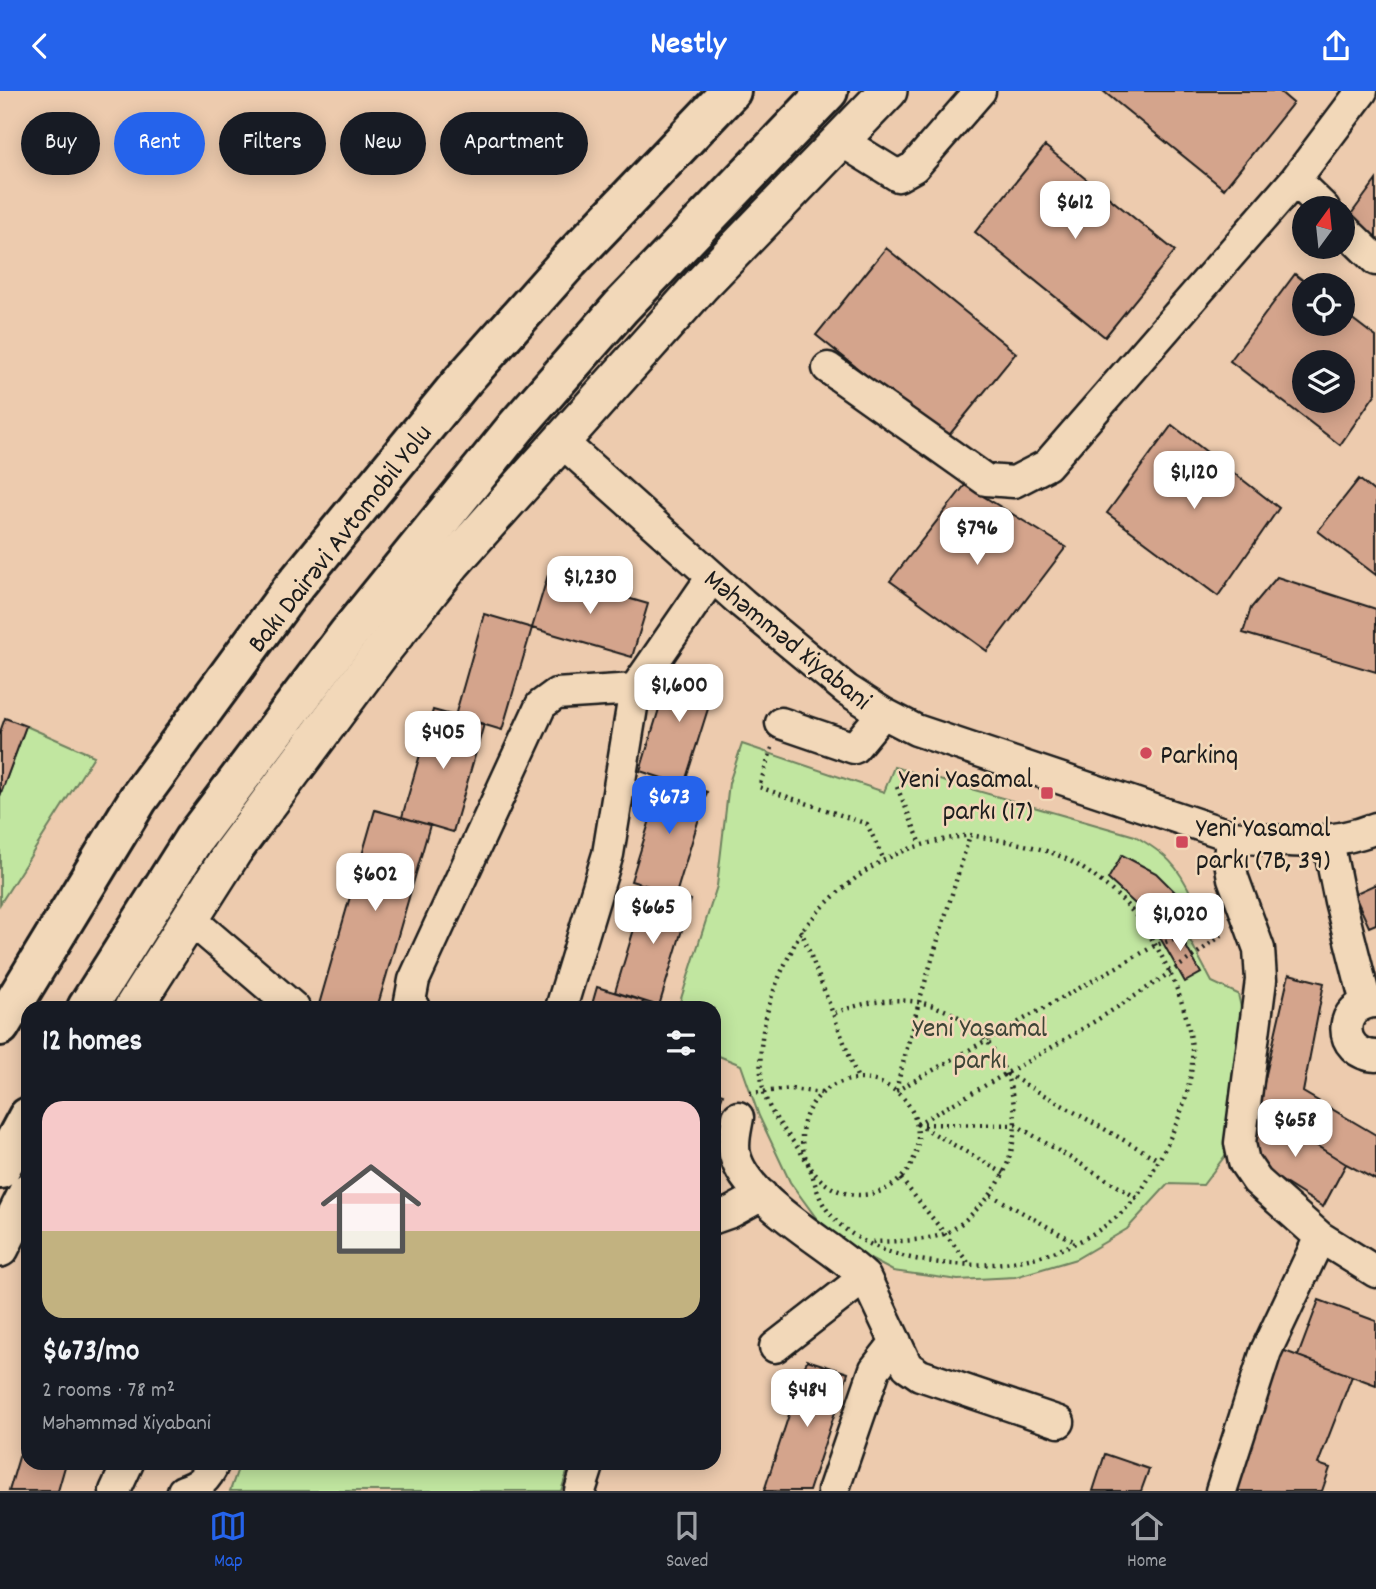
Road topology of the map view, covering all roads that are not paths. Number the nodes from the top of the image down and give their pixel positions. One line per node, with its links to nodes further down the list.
1 (731, 91): 27 (highway, Bakı Dairəvi Avtomobil Yolu)
2 (828, 91): 21 (highway)
3 (888, 91): 6 (main road)
4 (980, 91): 6 (street)
5 (1362, 91): 7 (street)
6 (840, 140): 12 (main road)
7 (1295, 180): 8 (street); 11 (street)
8 (1312, 196)
9 (1355, 240): 10 (street)
10 (1376, 260)
11 (828, 368)
12 (562, 442): 13 (street, Məhəmməd Xiyabani); 20 (main road)
13 (712, 577): 14 (street); 15 (street, Məhəmməd Xiyabani)
14 (635, 689): 24 (street); 25 (street)
15 (883, 713): 16 (street); 18 (street, Məhəmməd Xiyabani)
16 (781, 723)
17 (1376, 828): 19 (street, Məhəmməd Xiyabani)
18 (1232, 836): 19 (street, Məhəmməd Xiyabani); 35 (street)
19 (1328, 841): 26 (street)
20 (189, 918): 22 (main road); 23 (street)
21 (91, 1001)
22 (137, 1001)
23 (286, 1001)
24 (410, 1001)
25 (563, 1001)
26 (1371, 1003): 28 (street)
27 (0, 1026)
28 (1376, 1056)
29 (738, 1117): 32 (street)
30 (21, 1130): 31 (highway)
31 (0, 1169)
32 (762, 1195): 34 (street); 38 (street)
33 (21, 1206): 36 (main road)
34 (721, 1216)
35 (1320, 1237): 37 (street); 49 (street)
36 (0, 1248)
37 (1376, 1272)
38 (864, 1277): 39 (street); 40 (street)
39 (896, 1342): 41 (street); 48 (street)
40 (775, 1347)
41 (1059, 1422)
42 (124, 1470): 45 (street)
43 (211, 1470): 46 (street)
44 (587, 1470): 47 (street)
45 (114, 1491)
46 (183, 1491)
47 (580, 1491)
48 (833, 1491)
49 (1221, 1491)

